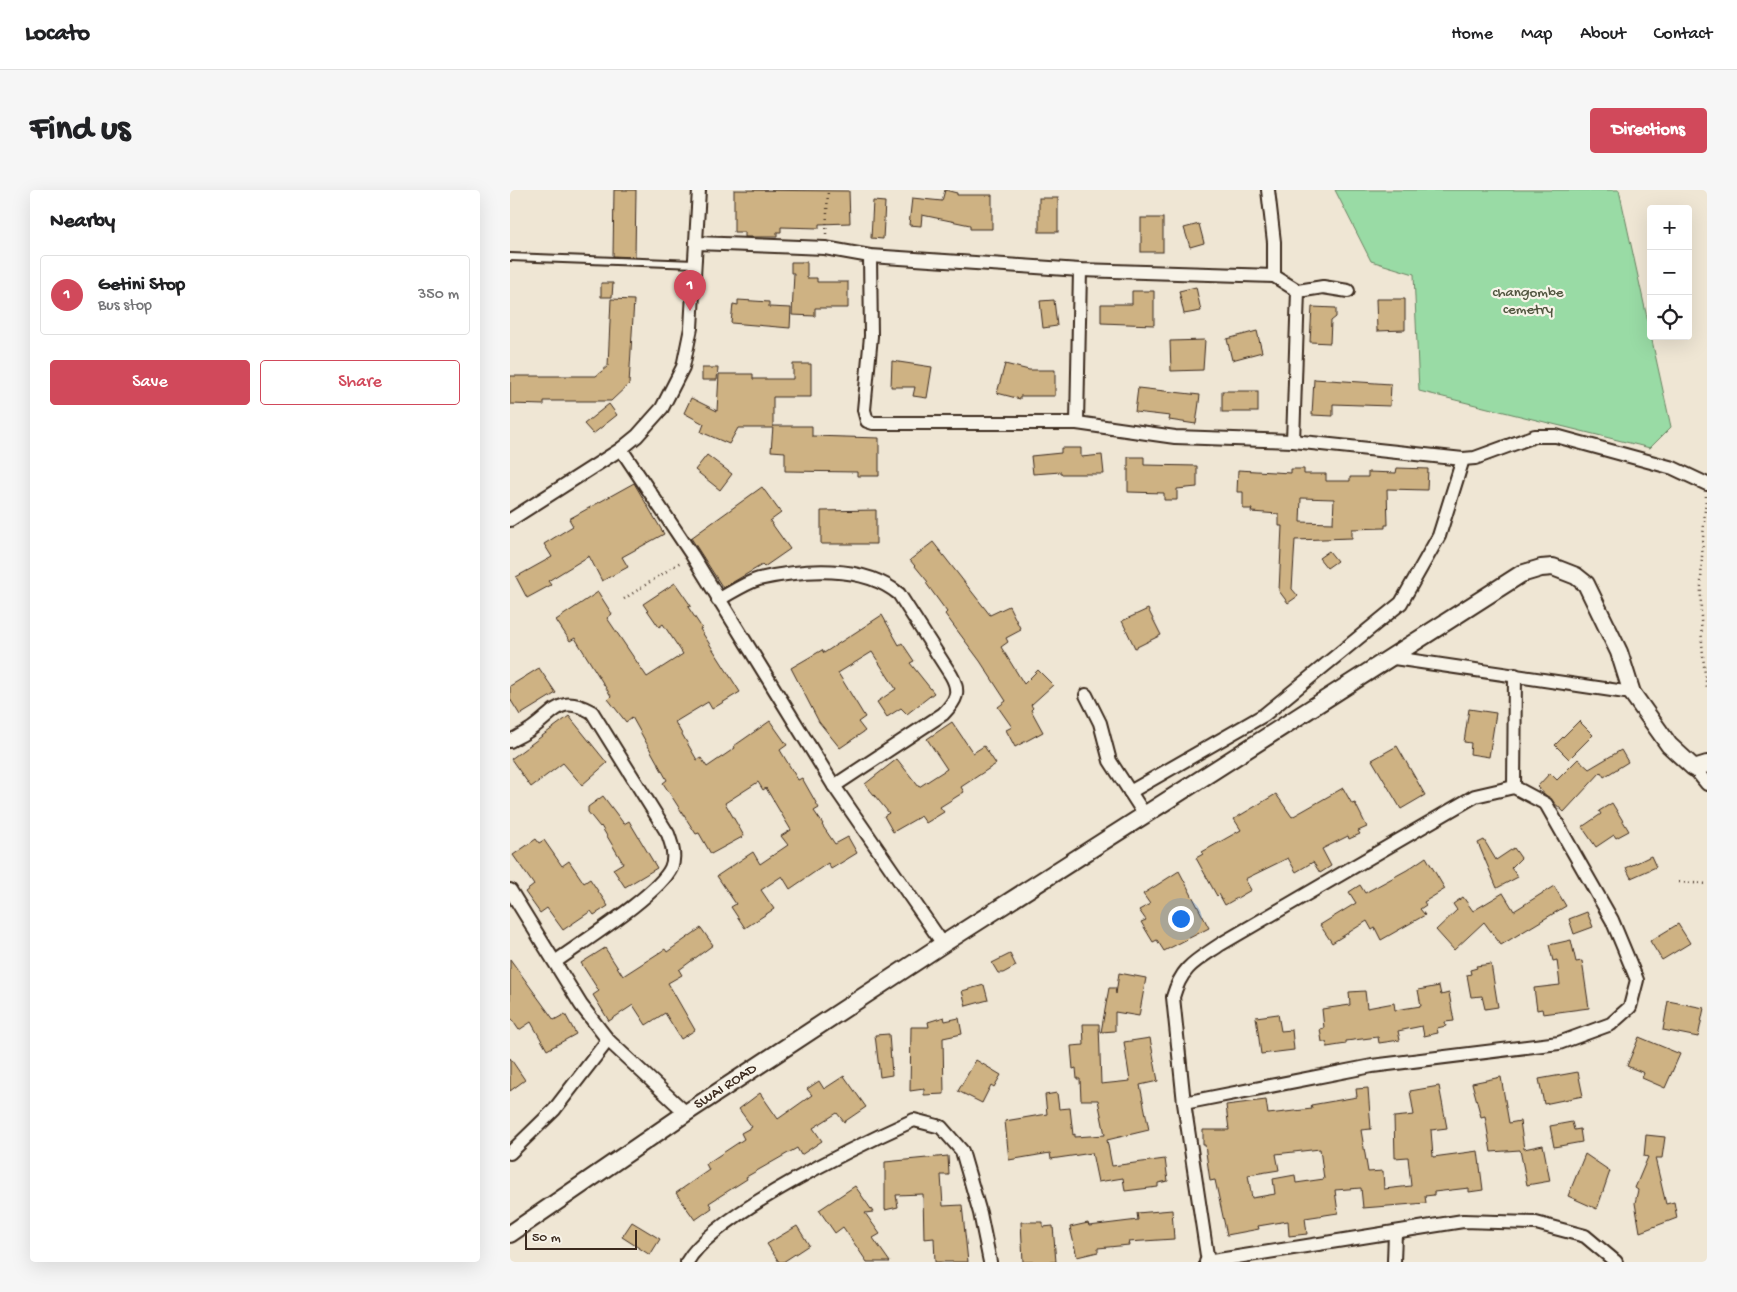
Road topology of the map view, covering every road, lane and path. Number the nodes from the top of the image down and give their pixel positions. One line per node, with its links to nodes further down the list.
1 (699, 190): 4 (street)
2 (828, 190): 5 (path)
3 (1268, 190): 10 (street)
4 (696, 243): 5 (street); 8 (street)
5 (825, 248): 6 (street)
6 (870, 256): 9 (street); 13 (street)
7 (510, 257): 8 (lane)
8 (695, 264): 15 (street)
9 (1080, 270): 10 (street); 13 (street)
10 (1274, 276): 11 (street)
11 (1298, 291): 12 (street); 14 (street)
12 (1348, 291)
13 (1077, 423): 14 (street)
14 (1293, 441): 16 (street)
15 (621, 449): 18 (street); 19 (street)
16 (1464, 459): 17 (street); 32 (street)
17 (1707, 484): 24 (path)
18 (510, 520)
19 (692, 555): 20 (path); 21 (street)
20 (624, 599)
21 (718, 600): 30 (street); 30 (street)
22 (1394, 658): 23 (street); 25 (street, SWAI ROAD); 33 (street, SWAI ROAD)
23 (1516, 676): 25 (street); 31 (street)
24 (1707, 688)
25 (1632, 693): 28 (street, SWAI ROAD)
26 (1086, 695): 32 (street)
27 (510, 741): 38 (street)
28 (1700, 766): 29 (street)
29 (1707, 784)
30 (834, 786): 37 (street)
31 (1514, 787): 40 (street); 40 (street)
32 (1130, 792): 33 (street)
33 (1145, 815): 37 (street, SWAI ROAD)
34 (1679, 882): 35 (path)
35 (1707, 884)
36 (510, 890): 38 (street)
37 (943, 944): 41 (street, SWAI ROAD)
38 (555, 962): 39 (street)
39 (608, 1040): 41 (street); 42 (street)
40 (1184, 1103): 47 (street)
41 (686, 1112): 43 (street, SWAI ROAD)
42 (510, 1153)
43 (513, 1227)
44 (1395, 1232): 47 (street); 48 (street); 49 (street)
45 (687, 1262): 46 (street)
46 (990, 1262)
47 (1207, 1262)
48 (1394, 1262)
49 (1616, 1262)

